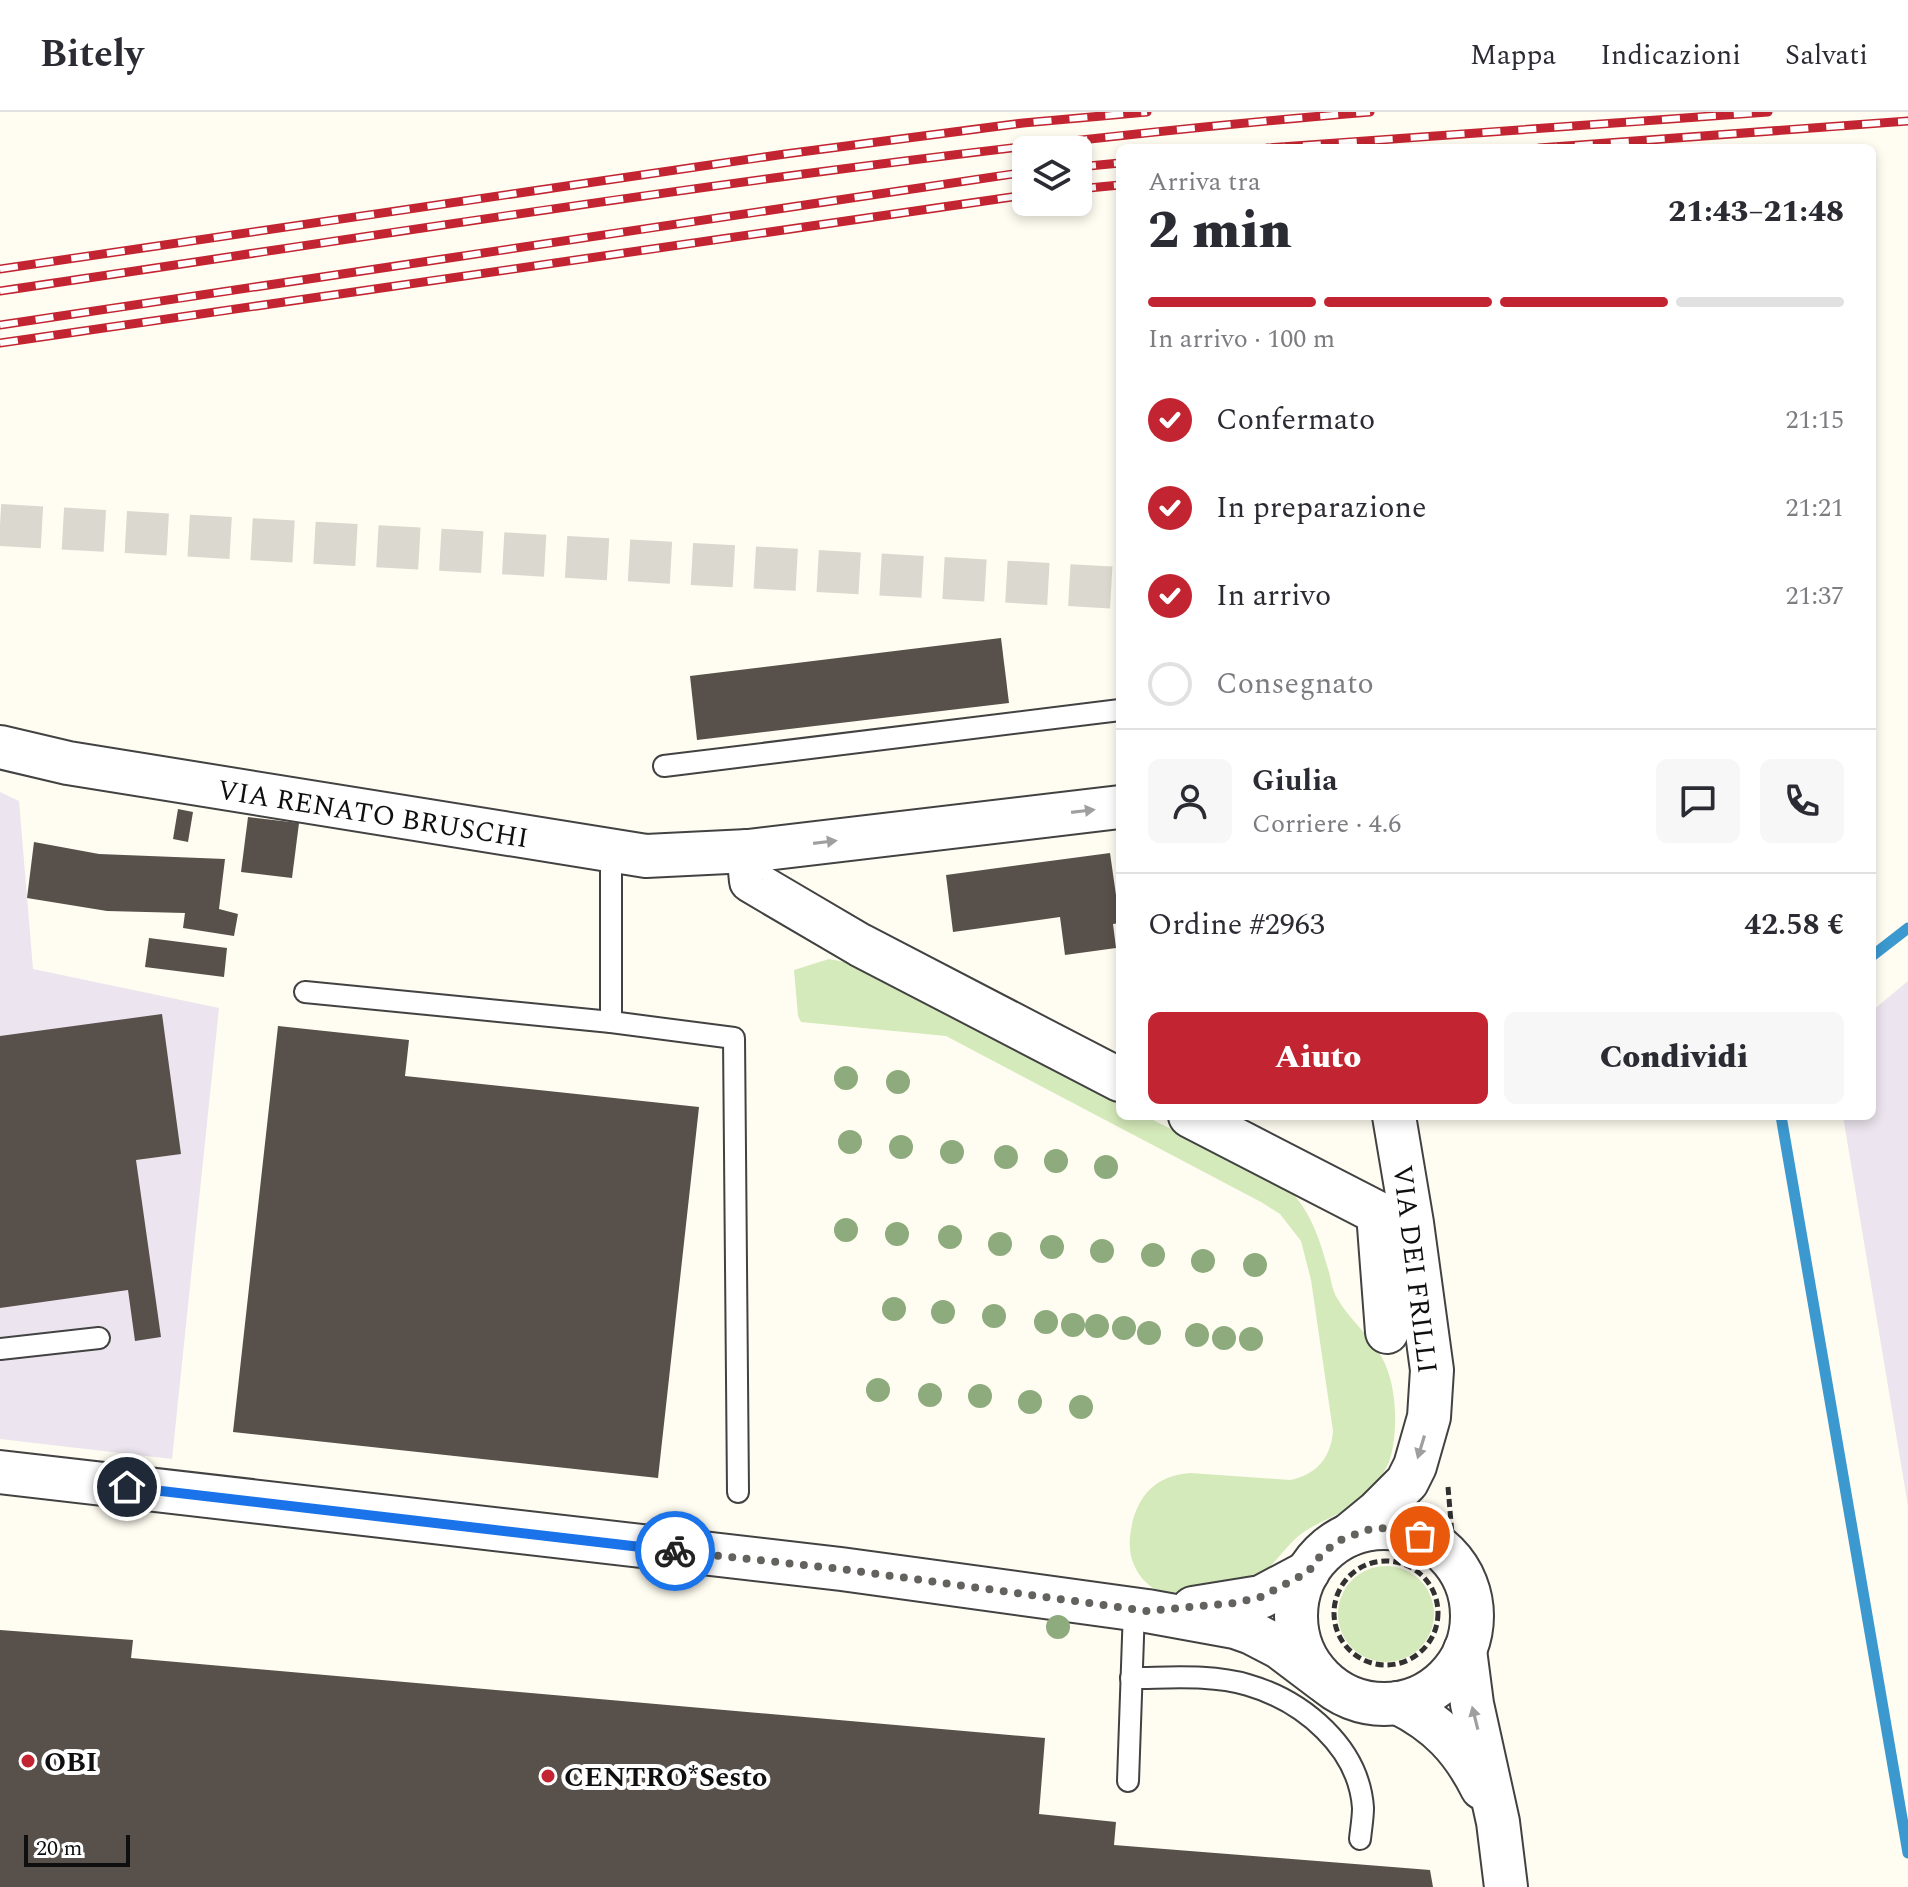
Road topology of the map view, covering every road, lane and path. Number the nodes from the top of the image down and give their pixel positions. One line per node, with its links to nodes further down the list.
1 (1116, 710): 3 (lane)
2 (0, 747): 6 (street, VIA RENATO BRUSCHI)
3 (664, 766)
4 (1116, 807): 5 (street, VIA RENATO BRUSCHI, one-way to 4)
5 (748, 851): 6 (street, VIA RENATO BRUSCHI); 9 (street)
6 (611, 852): 8 (lane)
7 (305, 992): 8 (lane)
8 (611, 1022): 18 (lane)
9 (1116, 1078)
10 (1198, 1120): 14 (street)
11 (1395, 1120): 13 (street, VIA DEI FRILLI)
12 (1411, 1120): 13 (street)
13 (1404, 1167): 19 (street, VIA DEI FRILLI, one-way to 19)
14 (1387, 1332)
15 (99, 1338): 16 (lane)
16 (0, 1349)
17 (0, 1472): 21 (street)
18 (738, 1492)
19 (1350, 1555): 19 (path); 20 (street, VIA DEI FRILLI); 22 (street, VIA DEI FRILLI)
20 (1308, 1572): 21 (street); 24 (street, VIA DEI FRILLI)
21 (1140, 1610): 23 (lane); 24 (street)
22 (1465, 1650): 25 (street, VIA DEI FRILLI); 27 (street, VIA DEI FRILLI, one-way to 22)
23 (1131, 1678): 26 (lane); 28 (lane)
24 (1324, 1681): 25 (street, VIA DEI FRILLI)
25 (1398, 1703): 27 (street, VIA DEI FRILLI)
26 (1128, 1781)
27 (1498, 1822): 29 (street, VIA DEI FRILLI)
28 (1360, 1839)
29 (1506, 1887)

